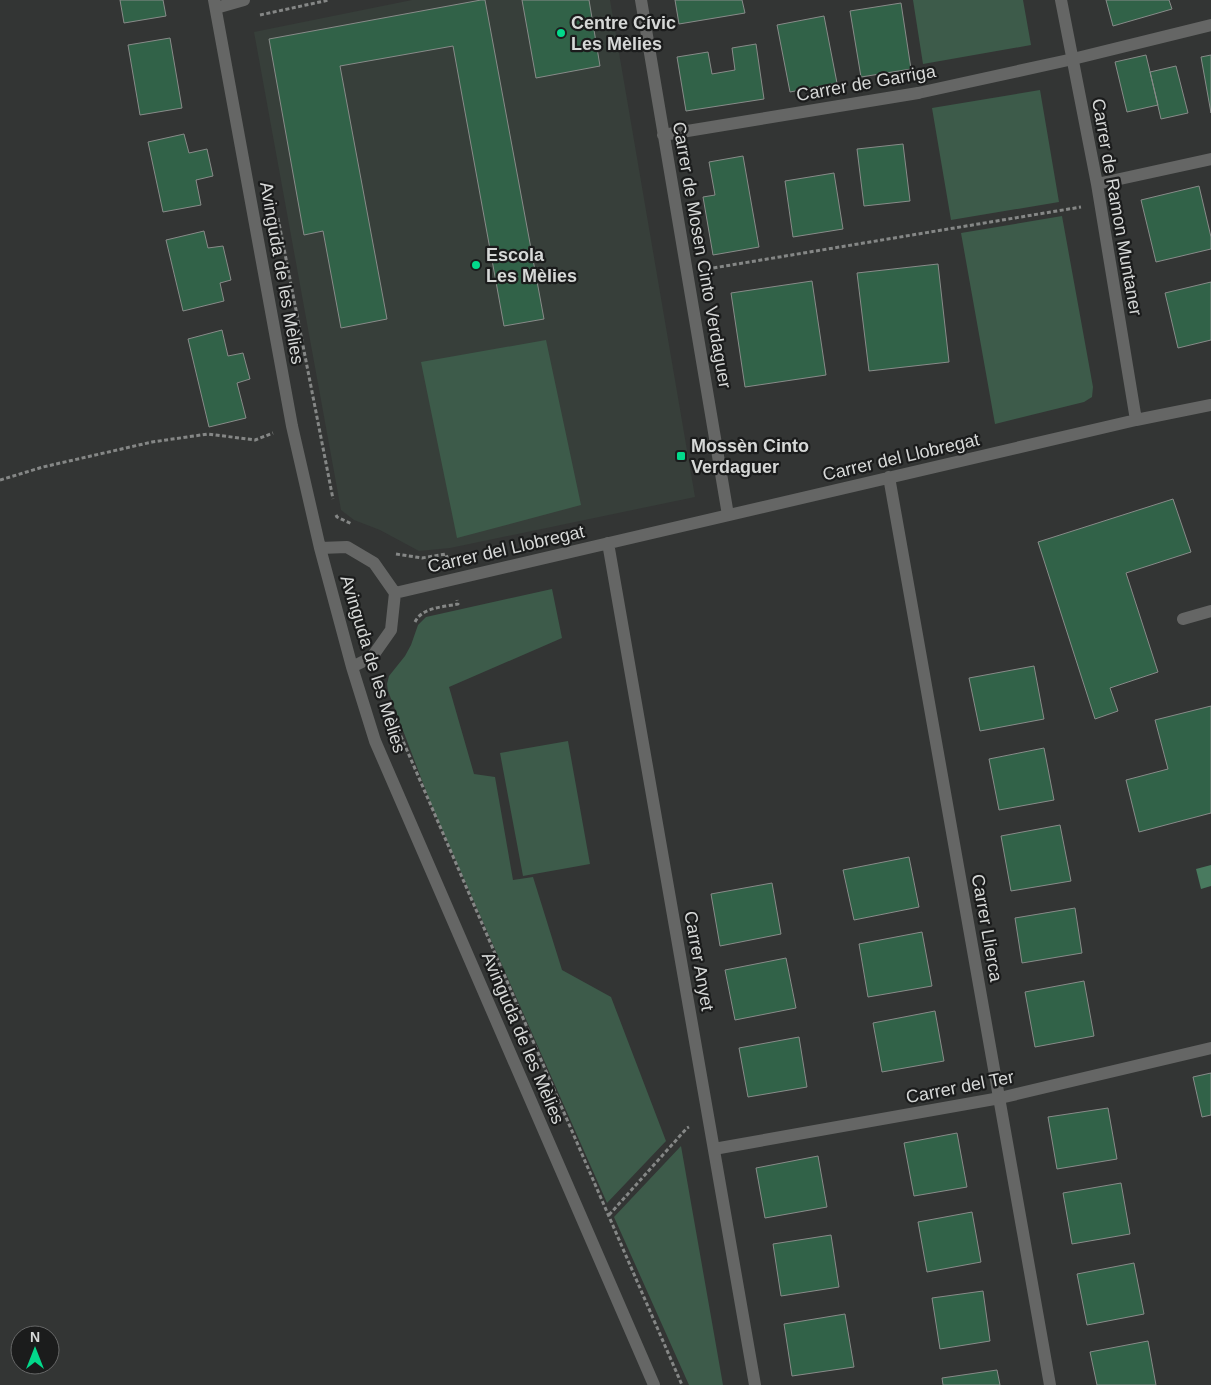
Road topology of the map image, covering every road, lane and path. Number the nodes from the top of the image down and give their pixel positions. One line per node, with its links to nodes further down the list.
1 (244, 0): 5 (street)
2 (329, 0): 6 (path)
3 (642, 0): 9 (street, Carrer de Mosen Cinto Verdaguer)
4 (1061, 0): 8 (street, Carrer de Ramon Muntaner)
5 (215, 4): 17 (street, Avinguda de les Mèlies)
6 (257, 15)
7 (1211, 25): 8 (street, Carrer de Garriga)
8 (1074, 59): 9 (street, Carrer de Garriga); 11 (street, Carrer de Ramon Muntaner)
9 (663, 135): 14 (street, Carrer de Mosen Cinto Verdaguer)
10 (1211, 159): 11 (street)
11 (1097, 184): 12 (street, Carrer de Ramon Muntaner)
12 (1100, 204): 14 (path); 16 (street, Carrer de Ramon Muntaner)
13 (277, 214): 21 (path)
14 (687, 272): 20 (street, Carrer de Mosen Cinto Verdaguer)
15 (1211, 404): 16 (street, Carrer del Llobregat)
16 (1136, 420): 18 (street, Carrer del Llobregat)
17 (292, 426): 19 (path); 23 (street, Avinguda de les Mèlies)
18 (889, 477): 20 (street, Carrer del Llobregat); 33 (street, Carrer Llierca)
19 (0, 480)
20 (728, 515): 22 (street, Carrer del Llobregat)
21 (353, 525)
22 (608, 543): 25 (street, Carrer del Llobregat); 34 (street, Carrer Anyet)
23 (320, 548): 26 (street); 30 (street, Avinguda de les Mèlies)
24 (390, 550): 25 (path)
25 (453, 579): 26 (street, Carrer del Llobregat); 29 (path)
26 (395, 593): 30 (street)
27 (1211, 611): 28 (street)
28 (1183, 619)
29 (413, 625)
30 (352, 667): 37 (street, Avinguda de les Mèlies)
31 (389, 710): 36 (path)
32 (1211, 1048): 33 (street, Carrer del Ter)
33 (1000, 1098): 35 (street, Carrer del Ter); 40 (street, Carrer Llierca)
34 (709, 1122): 35 (street, Carrer Anyet); 36 (path)
35 (714, 1149): 39 (street, Carrer Anyet)
36 (609, 1215): 38 (path)
37 (654, 1385)
38 (682, 1385)
39 (755, 1385)
40 (1050, 1385)

